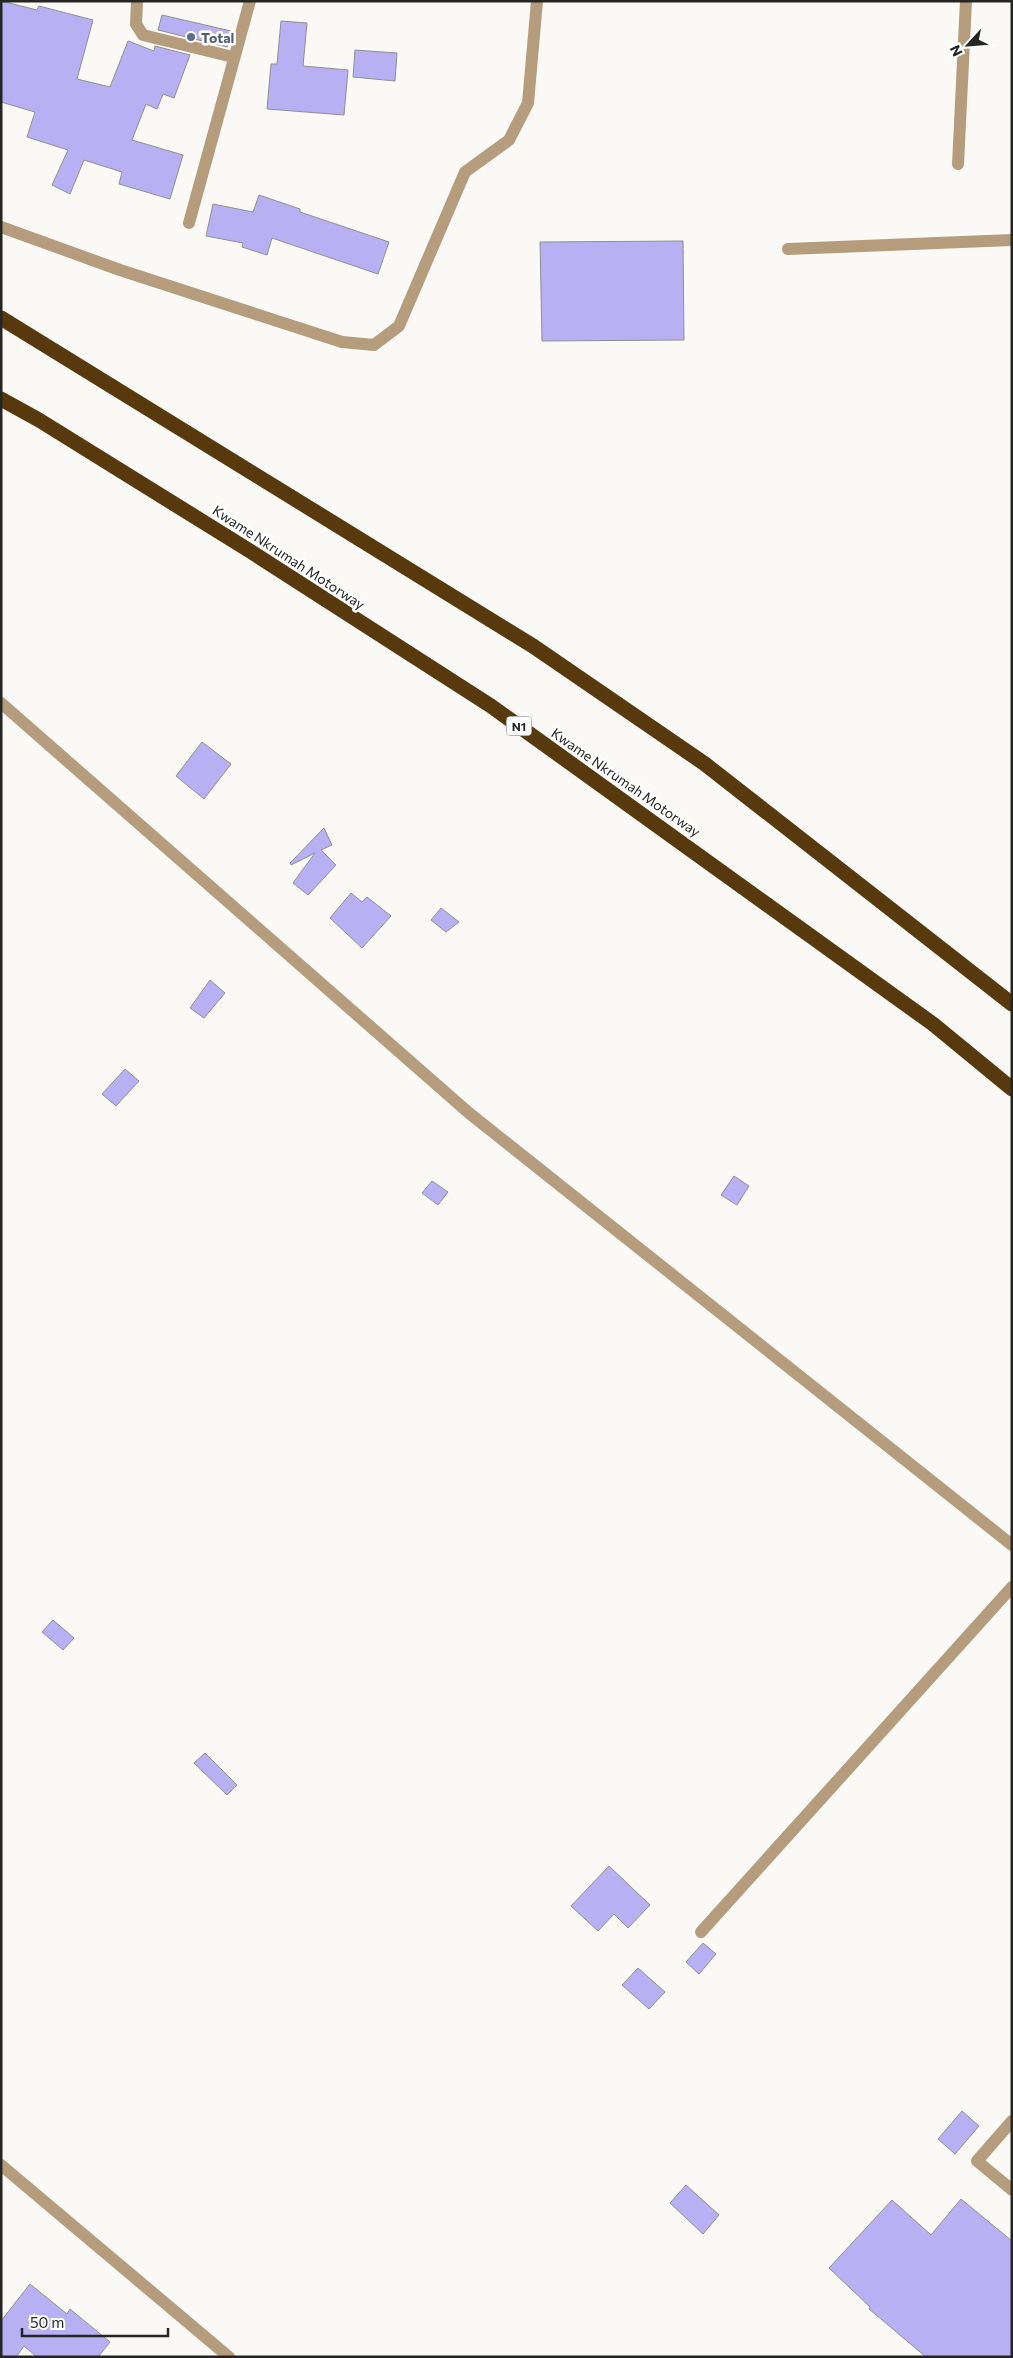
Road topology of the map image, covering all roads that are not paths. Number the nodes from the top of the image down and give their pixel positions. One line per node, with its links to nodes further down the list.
1 (138, 1): 5 (street)
2 (250, 1): 5 (street)
3 (536, 1): 8 (street)
4 (966, 1): 6 (street)
5 (233, 57): 7 (street)
6 (958, 164)
7 (189, 223)
8 (1, 227)
9 (1012, 240): 10 (street)
10 (788, 249)
11 (1, 318): 14 (highway)
12 (1, 399): 15 (highway, Kwame Nkrumah Motorway / N1)
13 (1, 703): 16 (street)
14 (1012, 1004)
15 (1012, 1089)
16 (1012, 1545)
17 (1012, 1587): 18 (street)
18 (701, 1932)
19 (1012, 2121): 21 (street)
20 (1, 2165): 22 (street)
21 (1012, 2190)
22 (229, 2357)

